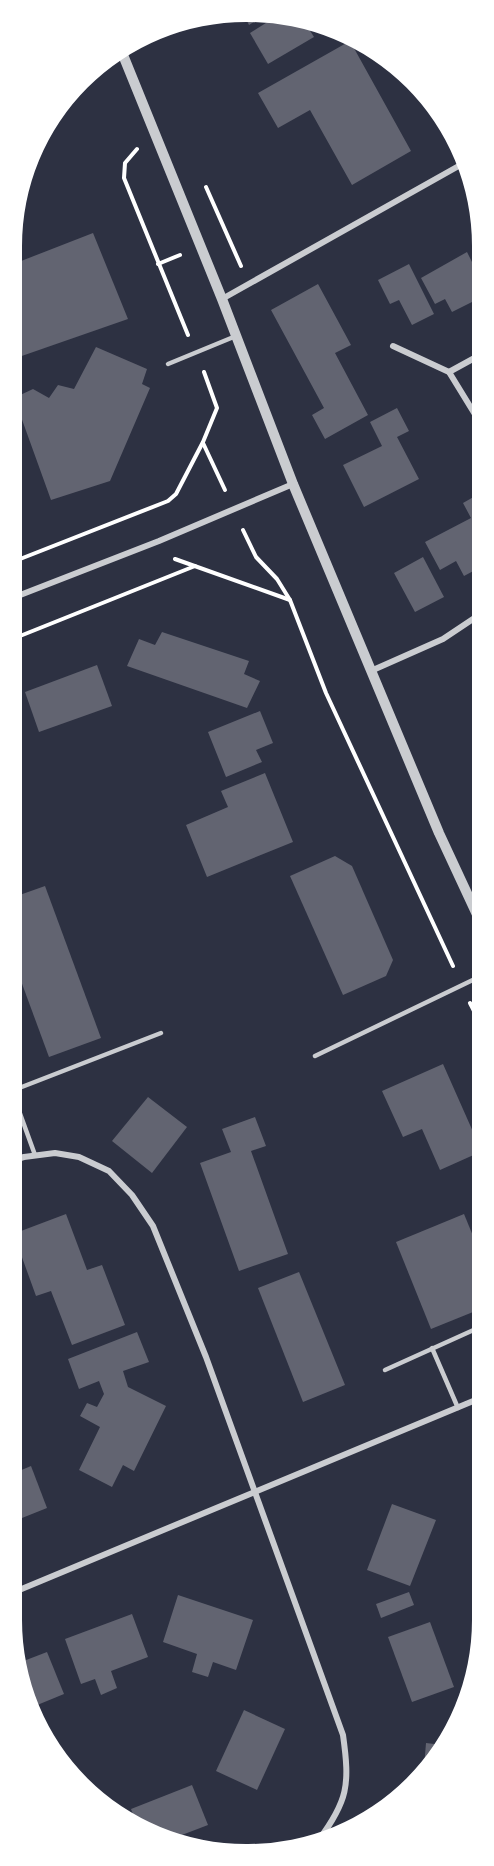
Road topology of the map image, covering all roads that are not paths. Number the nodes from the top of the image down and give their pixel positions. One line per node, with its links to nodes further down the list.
1 (124, 59): 3 (street)
2 (456, 166): 3 (street)
3 (222, 299): 4 (street)
4 (236, 336): 7 (lane); 10 (street)
5 (393, 346): 8 (street)
6 (472, 359): 8 (street)
7 (168, 364)
8 (449, 372): 9 (street)
9 (472, 409)
10 (293, 484): 11 (street); 13 (street)
11 (22, 594)
12 (472, 620): 13 (street)
13 (373, 670): 14 (street)
14 (472, 904)
15 (472, 980): 17 (lane)
16 (161, 1033): 18 (lane)
17 (315, 1056)
18 (22, 1087)
19 (22, 1120): 20 (lane)
20 (34, 1155): 21 (street); 27 (street)
21 (22, 1158)
22 (472, 1331): 23 (lane)
23 (432, 1348): 24 (lane); 26 (lane)
24 (385, 1370)
25 (472, 1402): 26 (street)
26 (458, 1408): 27 (street)
27 (256, 1493): 28 (street); 29 (street)
28 (22, 1589)
29 (327, 1829)

